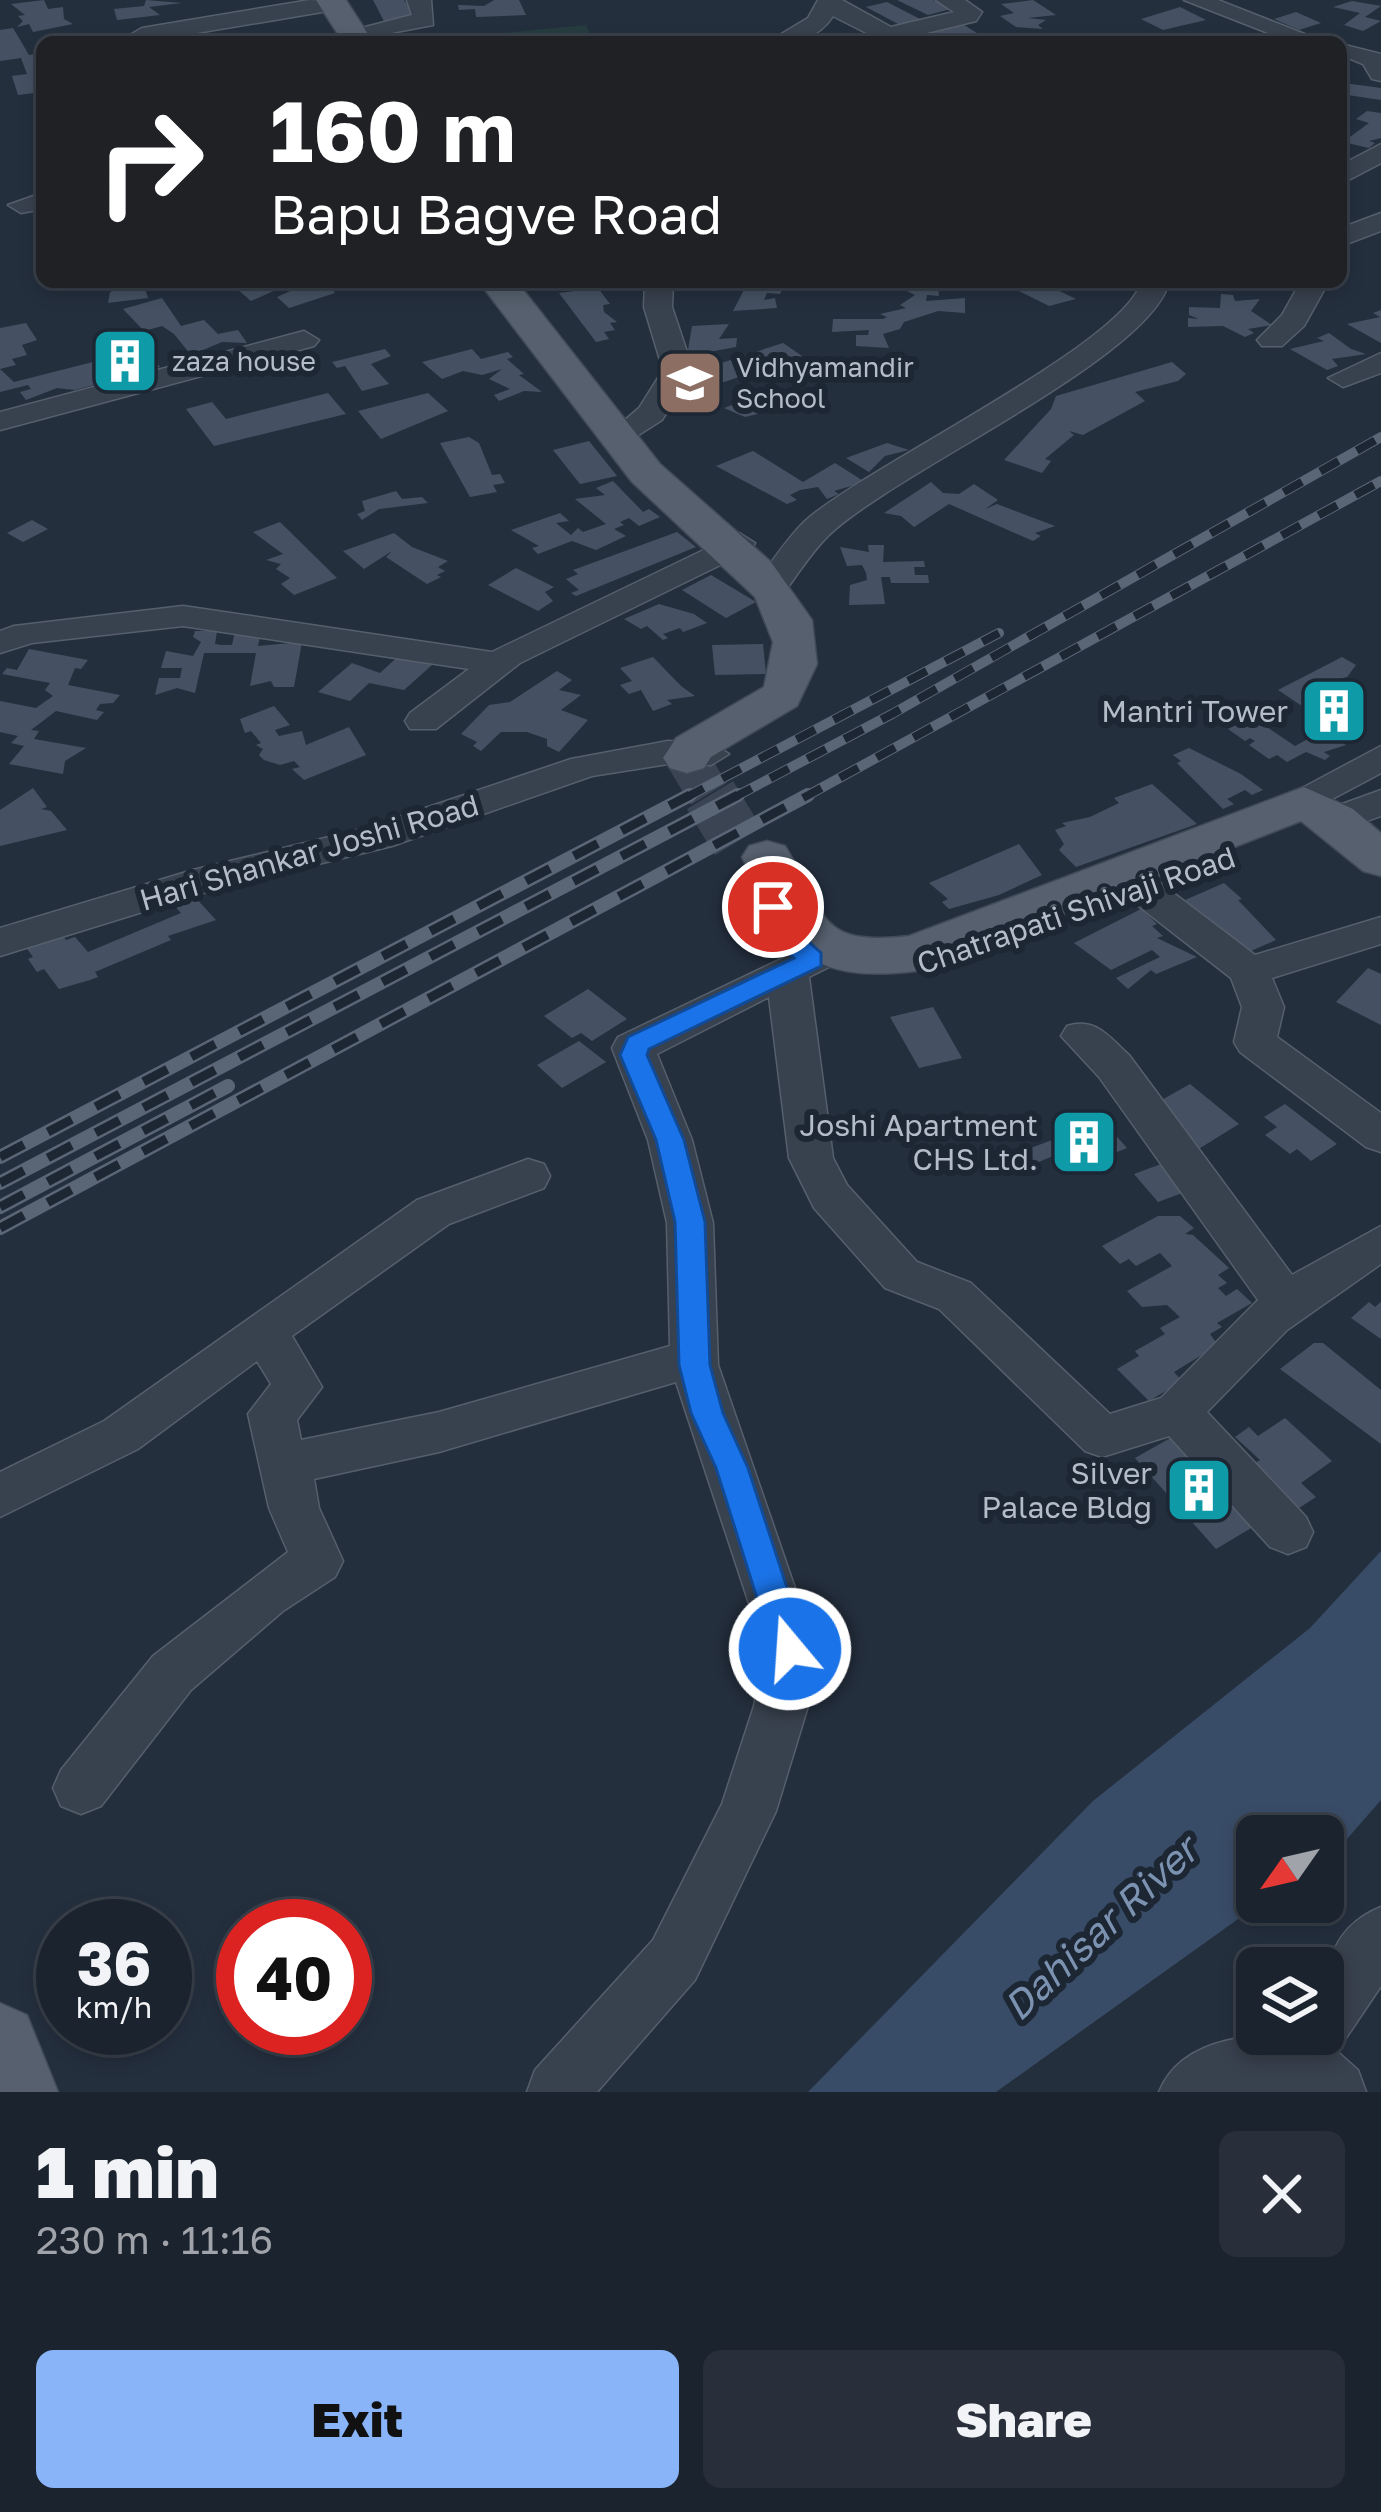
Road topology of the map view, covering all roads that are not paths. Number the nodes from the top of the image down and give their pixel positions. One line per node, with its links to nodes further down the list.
1 (419, 0): 8 (street)
2 (948, 0): 11 (street)
3 (1196, 0): 12 (street)
4 (327, 2): 6 (street); 7 (main road)
5 (830, 3): 9 (street); 10 (street)
6 (142, 35)
7 (350, 36)
8 (364, 36)
9 (792, 36)
10 (889, 36)
11 (904, 36)
12 (1295, 36)
13 (1347, 51): 14 (street)
14 (1378, 70): 15 (street)
15 (1347, 77)
16 (1381, 152): 17 (street)
17 (1347, 172)
18 (1381, 221): 19 (street)
19 (1347, 235)
20 (502, 288): 30 (main road)
21 (522, 288): 30 (main road)
22 (659, 288): 30 (street)
23 (1154, 288): 32 (street)
24 (1309, 288): 26 (street)
25 (304, 340): 29 (street)
26 (1272, 340)
27 (1381, 362): 28 (street)
28 (1343, 378)
29 (5, 417)
30 (616, 426): 31 (main road)
31 (734, 545): 32 (main road); 34 (street)
32 (775, 583): 36 (main road)
33 (0, 644): 34 (street)
34 (498, 663): 35 (street)
35 (423, 721)
36 (699, 756): 43 (street, Hari Shankar Joshi Road)
37 (1381, 757): 38 (street)
38 (1340, 808): 40 (main road); 41 (main road, Chatrapati Shivaji Road); 44 (main road, Chatrapati Shivaji Road)
39 (758, 859): 44 (main road)
40 (1381, 860)
41 (1141, 888): 44 (main road, Chatrapati Shivaji Road); 45 (street)
42 (1381, 930): 45 (street)
43 (0, 942)
44 (809, 961): 52 (street); 53 (street)
45 (1249, 971): 47 (street)
46 (1082, 1036): 50 (street)
47 (1381, 1136)
48 (528, 1176): 51 (street)
49 (1381, 1243): 50 (street)
50 (1287, 1304): 53 (street)
51 (262, 1331): 54 (street); 55 (street)
52 (694, 1358): 54 (street); 62 (street)
53 (1178, 1413): 56 (street)
54 (287, 1464): 57 (street)
55 (0, 1496)
56 (1288, 1532)
57 (81, 1789)
58 (1381, 1935): 60 (street)
59 (0, 2042): 61 (main road)
60 (1312, 2059): 63 (street)
61 (19, 2092)
62 (557, 2092)
63 (1190, 2092)

